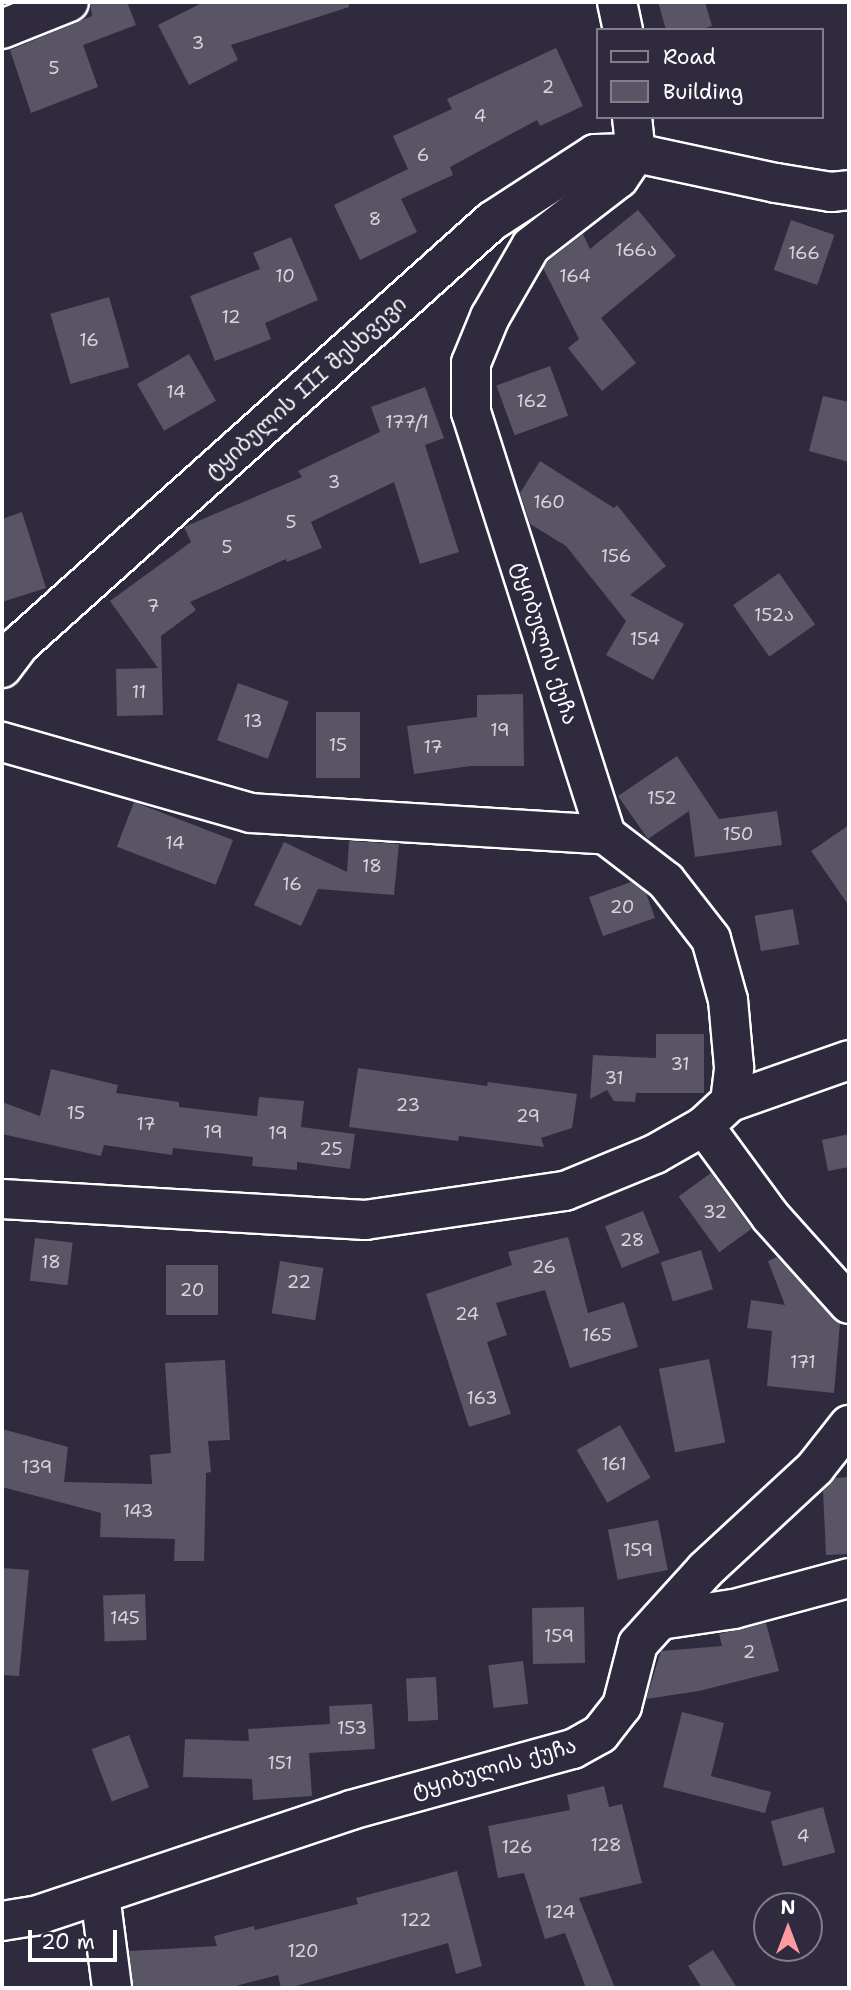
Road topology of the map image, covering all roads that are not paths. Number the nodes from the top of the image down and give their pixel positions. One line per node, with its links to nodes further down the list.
1 (69, 2): 4 (street)
2 (617, 2): 3 (street)
3 (623, 28)
4 (2, 29)
5 (634, 135): 6 (street); 7 (street, ტყიბულის III შესხვევი); 9 (street, ტყიბულის ქუჩა)
6 (849, 190)
7 (2, 668)
8 (2, 743): 9 (street)
9 (606, 835): 11 (street)
10 (849, 1060): 11 (street)
11 (717, 1114): 12 (street); 13 (street)
12 (2, 1199)
13 (849, 1304)
14 (849, 1425): 16 (street, ტყიბულის ქუჩა)
15 (849, 1578): 16 (street)
16 (660, 1620): 17 (street, ტყიბულის ქუჩა)
17 (100, 1895): 18 (street, ტყიბულის ქუჩა); 19 (street)
18 (2, 1920)
19 (112, 1988)

